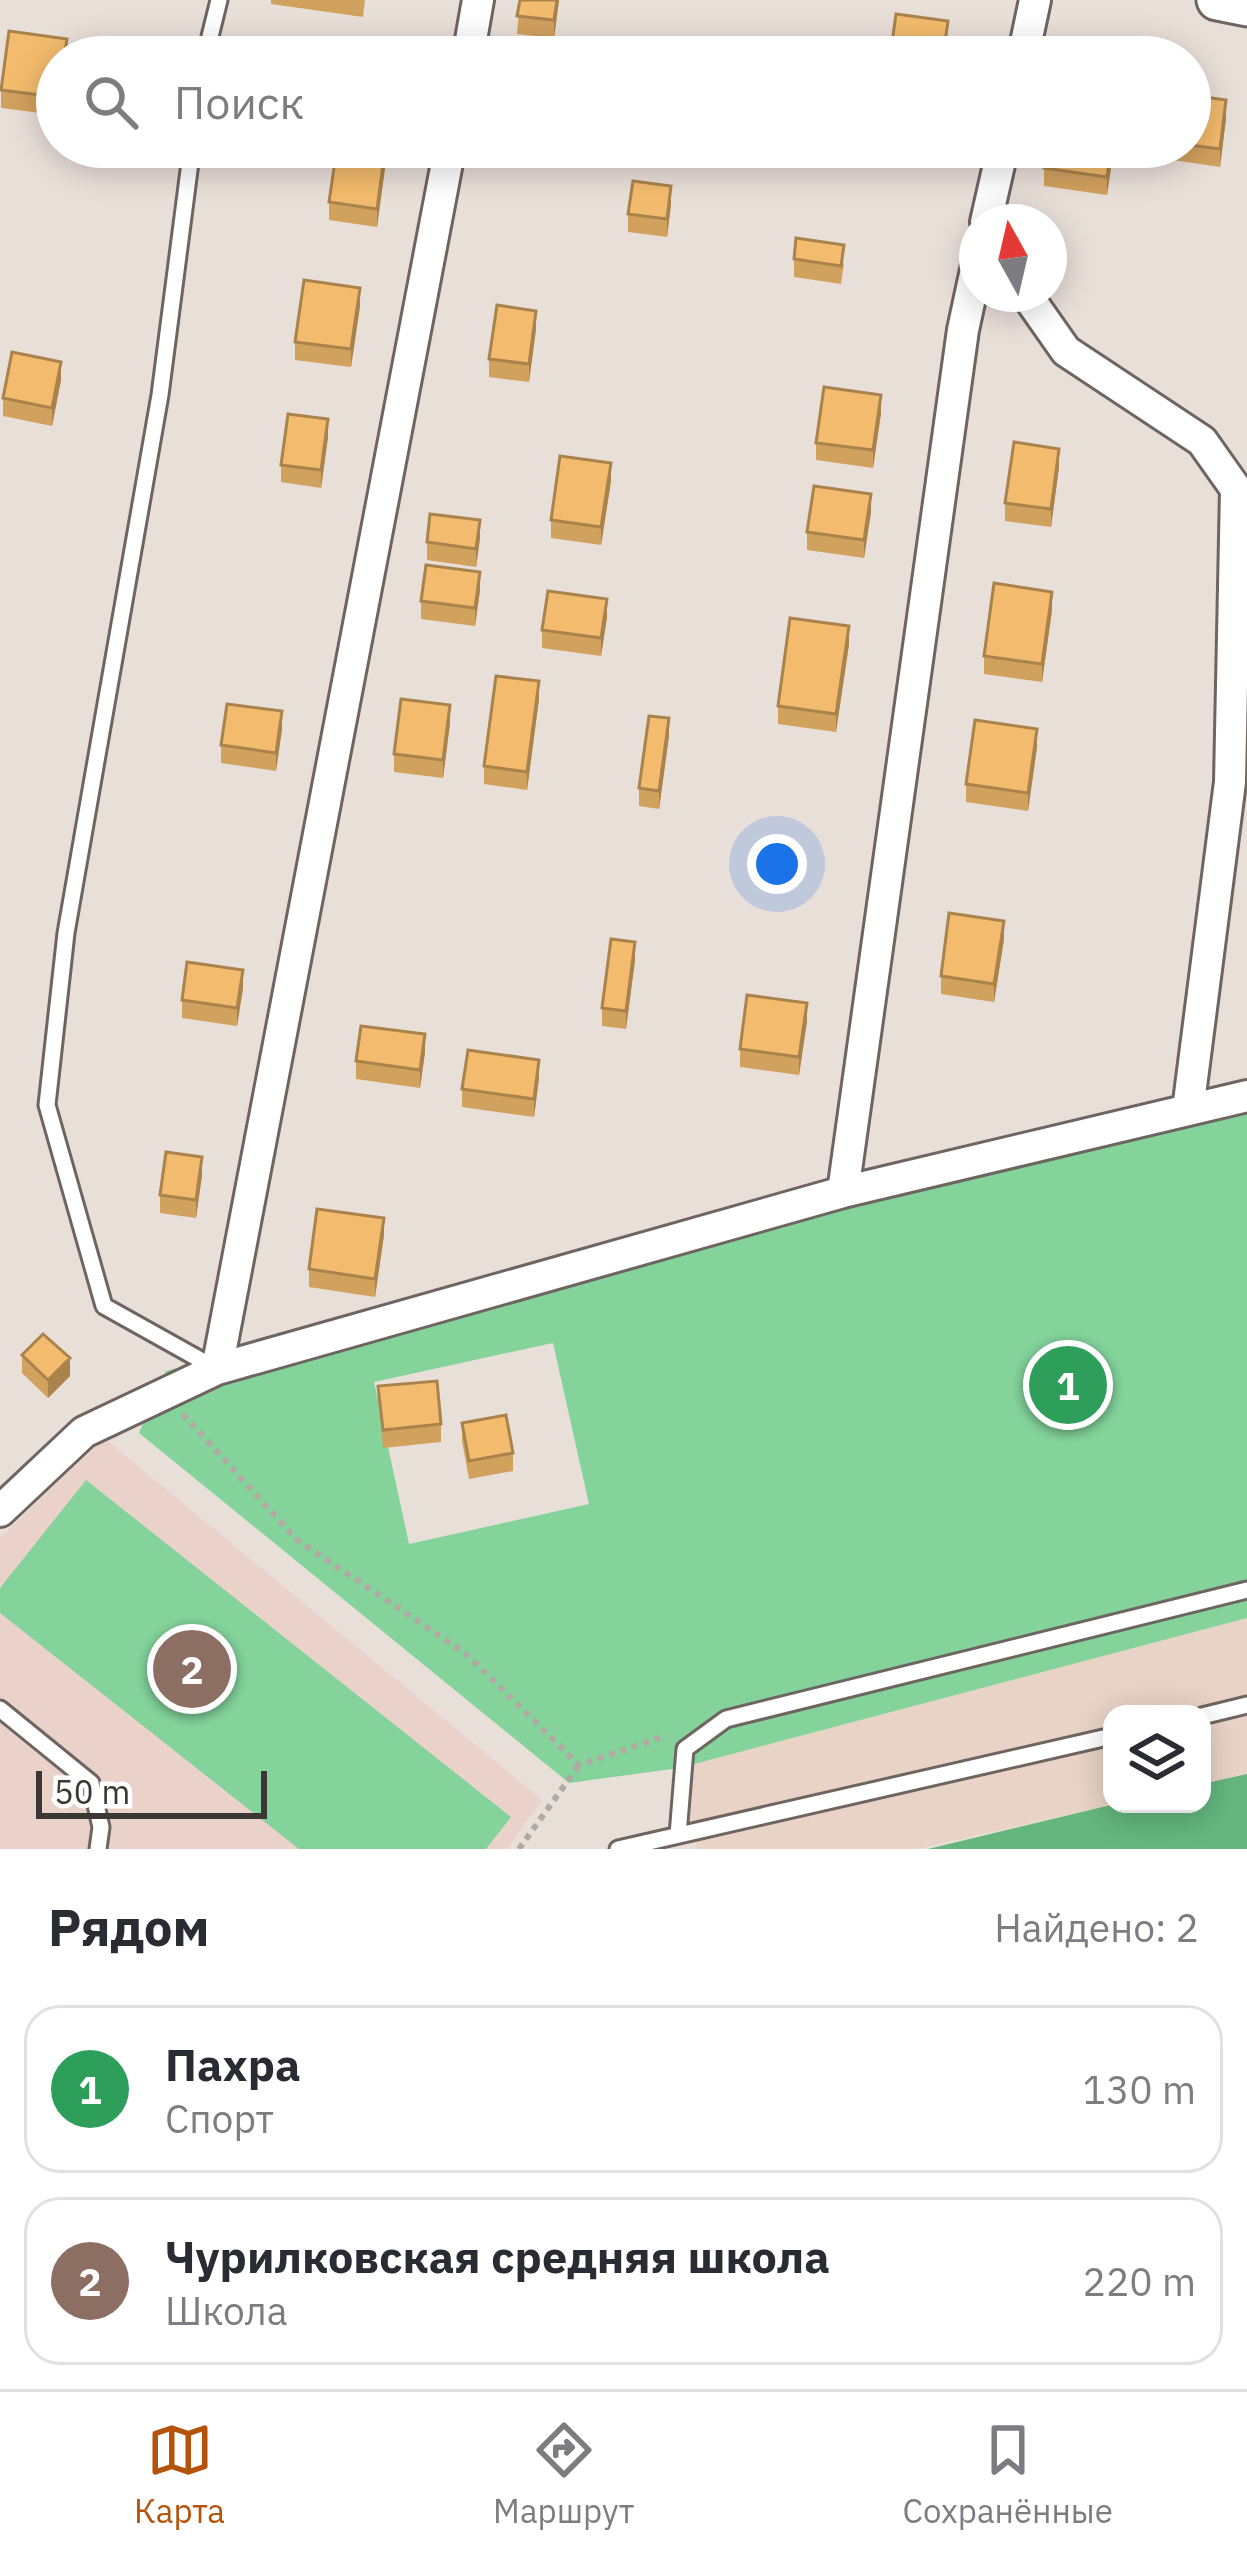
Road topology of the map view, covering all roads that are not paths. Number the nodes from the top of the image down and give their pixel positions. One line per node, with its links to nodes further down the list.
1 (219, 0): 6 (lane)
2 (478, 0): 7 (street)
3 (1035, 0): 8 (street)
4 (1217, 0): 5 (street)
5 (1247, 6)
6 (211, 36)
7 (472, 36)
8 (1027, 36)
9 (189, 168): 18 (lane)
10 (446, 168): 18 (street)
11 (998, 168): 12 (street)
12 (990, 204)
13 (967, 312): 17 (street)
14 (1039, 312): 16 (street)
15 (1247, 1096): 16 (street)
16 (1187, 1110): 17 (street)
17 (843, 1192): 18 (street)
18 (217, 1369): 19 (street)
19 (0, 1511)
20 (1247, 1590): 25 (lane)
21 (1247, 1705): 23 (lane)
22 (0, 1709): 26 (lane)
23 (1211, 1713)
24 (1103, 1738): 25 (lane)
25 (678, 1835): 27 (lane)
26 (98, 1849)
27 (618, 1849)

